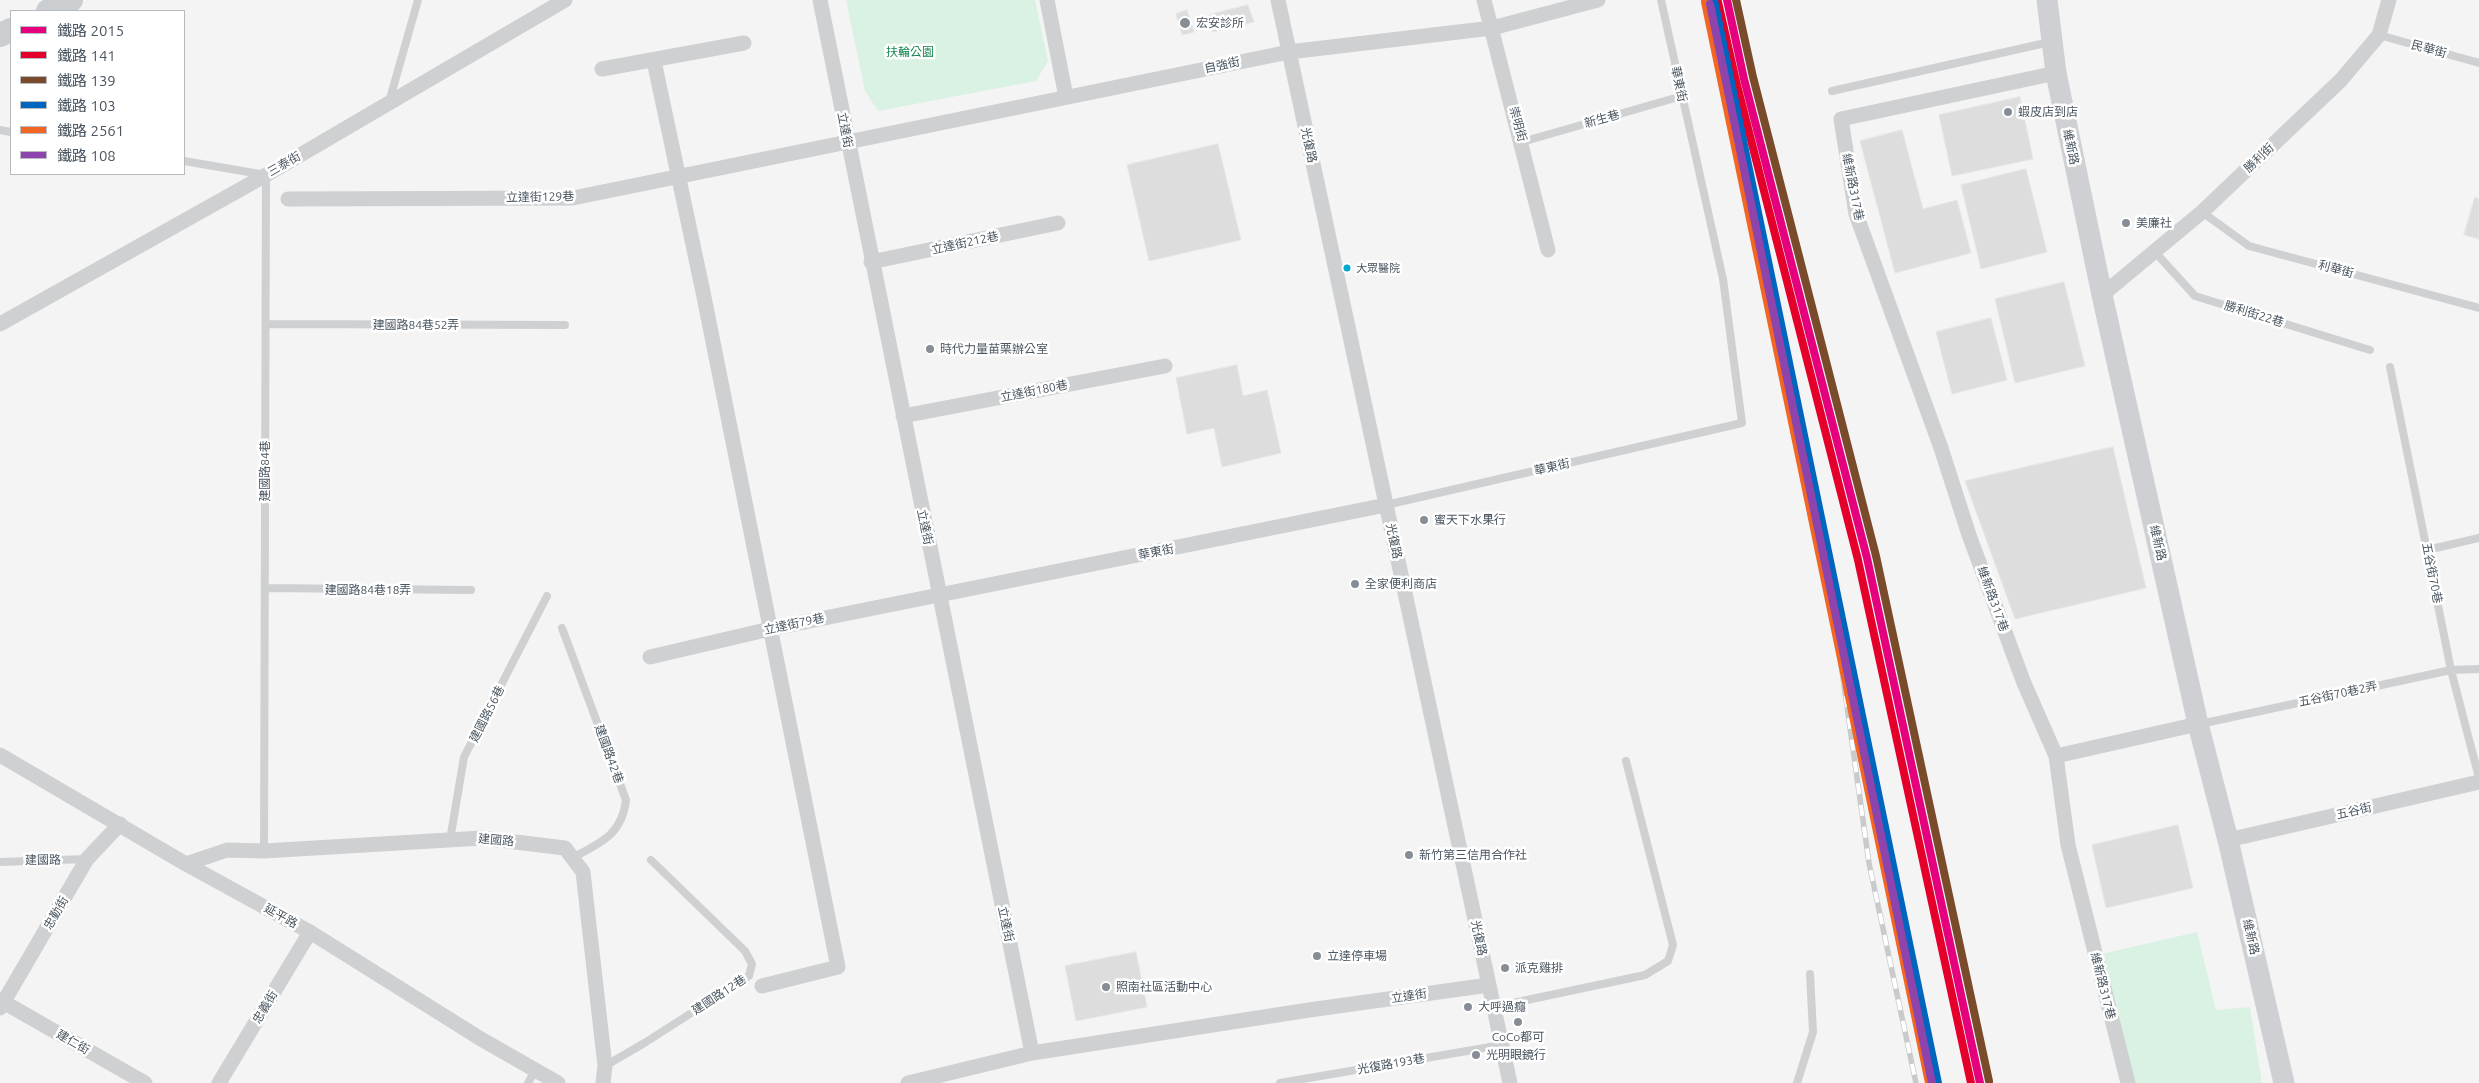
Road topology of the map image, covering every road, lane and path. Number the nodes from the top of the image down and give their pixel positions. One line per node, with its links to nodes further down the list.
1 (71, 0): 12 (main road)
2 (418, 0): 25 (lane)
3 (564, 0): 25 (street, 三泰街)
4 (820, 0): 27 (street, 立達街)
5 (1047, 0): 24 (street)
6 (1278, 0): 17 (street, 光復路)
7 (1484, 0): 13 (street, 崇明街)
8 (1598, 0): 13 (street, 自強街)
9 (1661, 0): 23 (lane, 華東街)
10 (2047, 0): 15 (street, 維新路)
11 (2389, 0): 14 (street, 勝利街)
12 (50, 10)
13 (1492, 28): 17 (street, 自強街); 26 (street, 崇明街)
14 (2378, 35): 19 (lane, 民華街); 32 (street, 勝利街)
15 (2052, 42): 21 (street, 維新路); 22 (lane)
16 (744, 43): 18 (street)
17 (1289, 52): 24 (street, 自強街); 46 (street, 光復路)
18 (654, 61): 20 (street); 30 (street)
19 (2479, 62)
20 (602, 69)
21 (2056, 73): 37 (street, 維新路); 60 (street, 維新路317巷)
22 (1832, 91)
23 (1682, 96): 26 (lane, 新生巷); 46 (lane, 華東街)
24 (1066, 97): 27 (street, 自強街)
25 (389, 103): 29 (street, 三泰街)
26 (1522, 142): 34 (street, 崇明街)
27 (847, 143): 30 (street, 立達街129巷); 36 (street, 立達街)
28 (185, 161): 29 (lane)
29 (266, 175): 39 (street, 三泰街); 40 (lane, 建國路84巷)
30 (678, 178): 31 (street, 立達街129巷); 54 (street)
31 (288, 199)
32 (2202, 212): 35 (street, 勝利街); 38 (lane, 利華街)
33 (1058, 223): 36 (street, 立達街212巷)
34 (1548, 250)
35 (2155, 252): 37 (street, 勝利街); 42 (lane, 勝利街22巷)
36 (871, 262): 45 (street, 立達街)
37 (2102, 296): 58 (street, 維新路)
38 (2479, 308)
39 (0, 324)
40 (266, 324): 41 (lane, 建國路84巷52弄); 49 (lane, 建國路84巷)
41 (565, 325)
42 (2370, 350)
43 (1166, 366): 45 (street, 立達街180巷)
44 (2390, 366): 48 (lane, 五谷街70巷)
45 (903, 416): 51 (street, 立達街)
46 (1386, 506): 51 (street, 華東街); 75 (street, 光復路)
47 (2479, 538): 48 (lane)
48 (2427, 550): 57 (lane, 五谷街70巷)
49 (265, 588): 50 (lane, 建國路84巷18弄); 67 (lane, 建國路84巷)
50 (470, 590)
51 (939, 594): 54 (street, 立達街79巷); 80 (street, 立達街)
52 (548, 596): 65 (lane, 建國路56巷)
53 (562, 628): 68 (lane, 建國路42巷)
54 (770, 629): 55 (street, 立達街79巷); 76 (street)
55 (650, 657)
56 (2479, 669): 57 (lane, 五谷街70巷2弄)
57 (2451, 670): 58 (lane, 五谷街70巷2弄); 62 (lane, 五谷街70巷)
58 (2198, 724): 60 (street); 66 (street, 維新路)
59 (0, 754): 64 (street, 延平路)
60 (2056, 756): 92 (street, 維新路317巷)
61 (1626, 761): 78 (lane)
62 (2479, 778)
63 (2479, 782): 66 (street, 五谷街)
64 (120, 824): 69 (street, 忠勤街); 72 (street, 延平路)
65 (450, 840): 67 (street, 建國路); 68 (street, 建國路)
66 (2228, 840): 93 (street, 維新路)
67 (264, 851): 72 (street, 建國路)
68 (572, 858): 81 (street)
69 (87, 859): 71 (lane, 建國路); 77 (street, 忠勤街)
70 (651, 860): 81 (lane, 建國路12巷)
71 (0, 862)
72 (186, 864): 73 (street, 延平路)
73 (310, 932): 82 (street, 延平路); 85 (street, 忠義街)
74 (1810, 974): 91 (lane)
75 (1489, 985): 78 (street, 光復路); 80 (street, 立達街)
76 (762, 986)
77 (1, 1004): 84 (street, 建仁街)
78 (1494, 1007): 79 (street, 光復路)
79 (1502, 1045): 83 (lane, 光復路193巷); 90 (street, 光復路)
80 (1032, 1053): 88 (street, 立達街)
81 (605, 1066): 87 (street)
82 (532, 1077): 86 (street, 延平路)
83 (1304, 1081): 89 (lane, 光復路193巷)
84 (145, 1083)
85 (220, 1083)
86 (558, 1083)
87 (603, 1083)
88 (908, 1083)
89 (1280, 1083)
90 (1510, 1083)
91 (1797, 1083)
92 (2128, 1083)
93 (2284, 1083)

